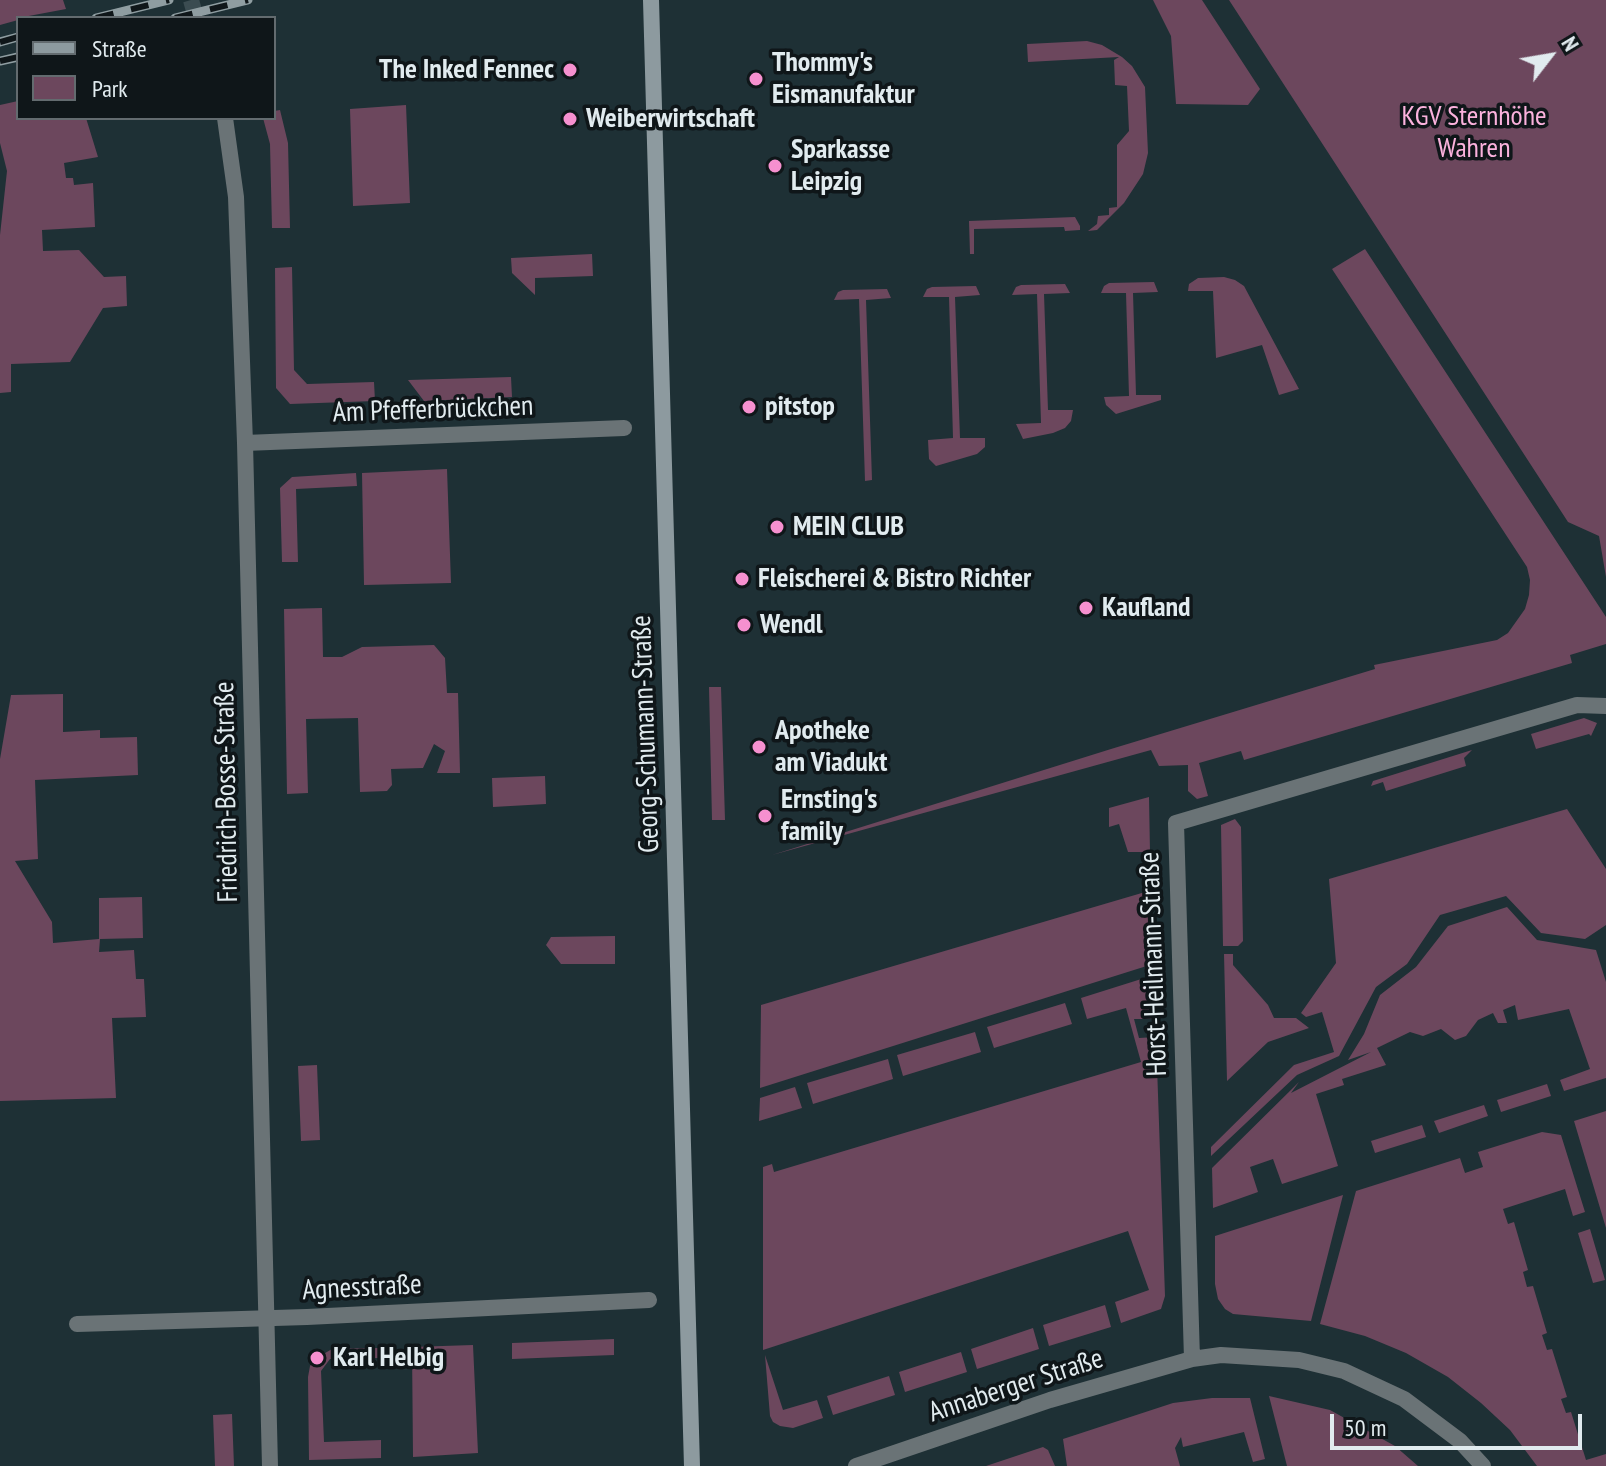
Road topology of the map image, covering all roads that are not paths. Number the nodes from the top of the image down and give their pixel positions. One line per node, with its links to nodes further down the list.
1 (651, 0): 11 (main road, Georg-Schumann-Straße)
2 (225, 120): 4 (street, Friedrich-Bosse-Straße)
3 (624, 428): 4 (street, Am Pfefferbrückchen)
4 (245, 443): 7 (street, Friedrich-Bosse-Straße)
5 (1606, 706): 9 (street, Horst-Heilmann-Straße)
6 (649, 1300): 7 (street, Agnesstraße)
7 (266, 1318): 8 (street, Agnesstraße); 10 (street, Friedrich-Bosse-Straße)
8 (77, 1324)
9 (1192, 1359): 12 (street, Annaberger Straße); 13 (street, Annaberger Straße)
10 (270, 1466)
11 (692, 1466)
12 (856, 1466)
13 (1483, 1466)

